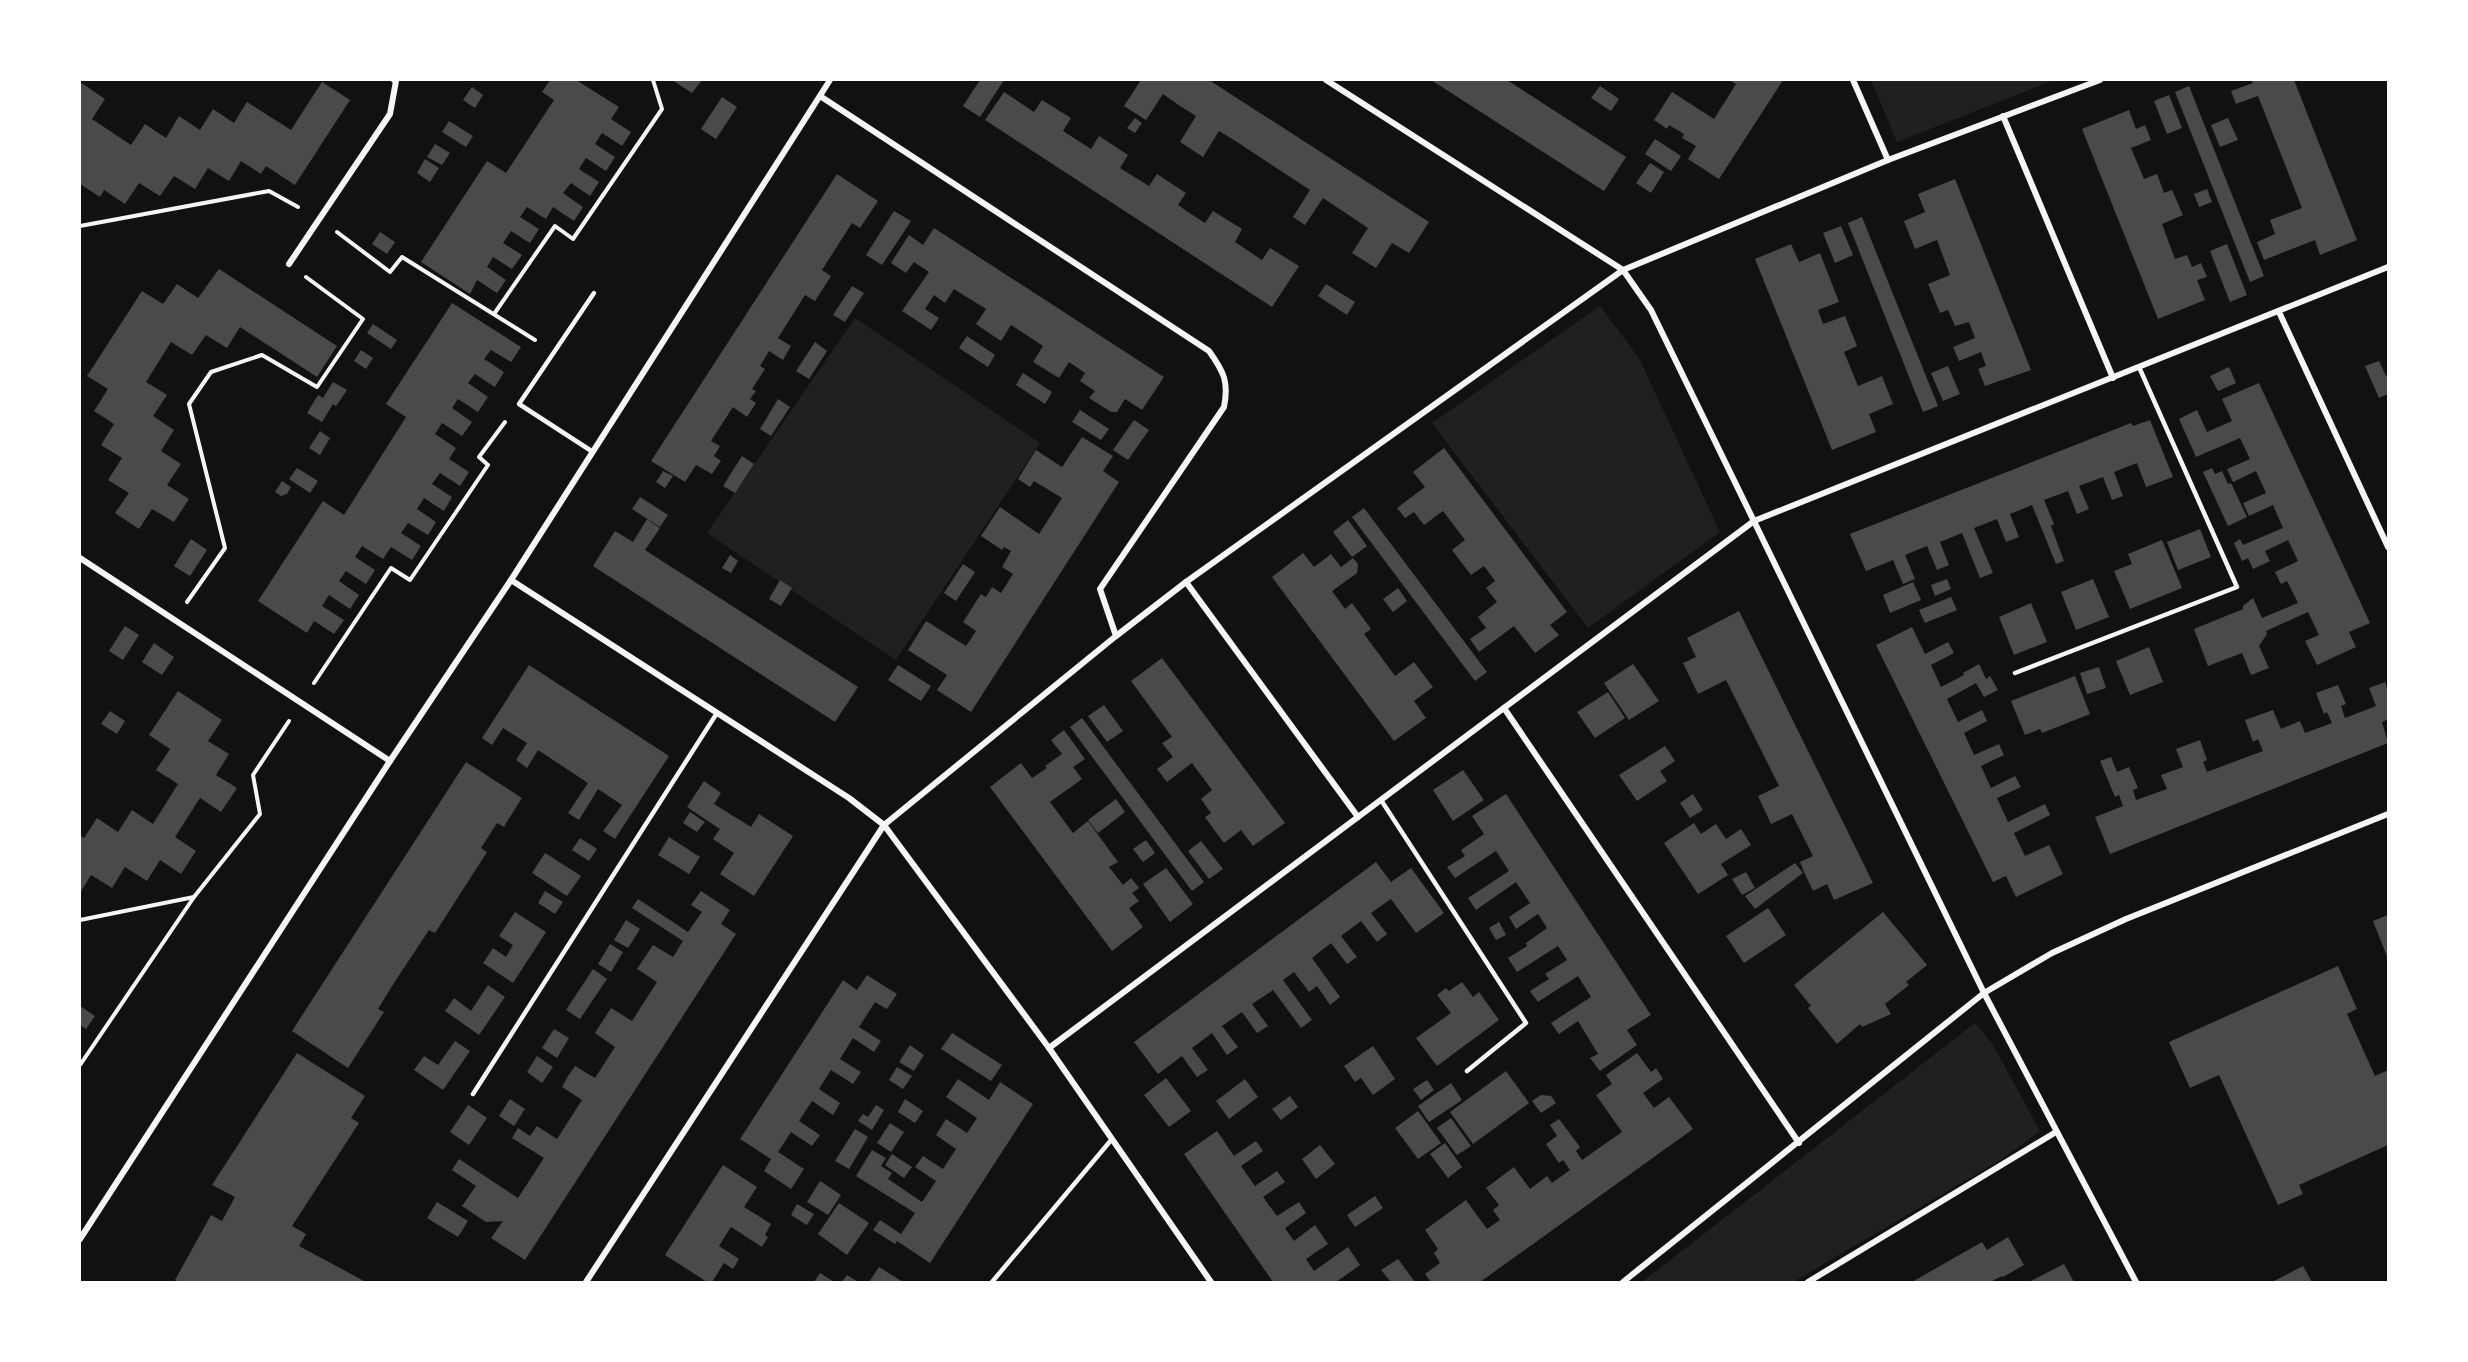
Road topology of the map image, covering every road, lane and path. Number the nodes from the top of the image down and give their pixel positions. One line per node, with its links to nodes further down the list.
1 (394, 80): 10 (street)
2 (653, 80): 15 (path)
3 (830, 80): 7 (street)
4 (1326, 80): 12 (street)
5 (1853, 80): 9 (street)
6 (2100, 80): 8 (street)
7 (820, 96): 18 (street); 25 (street)
8 (2003, 116): 9 (street); 17 (street)
9 (1888, 160): 12 (street)
10 (289, 264): 24 (path)
11 (2388, 267): 14 (street)
12 (1623, 270): 19 (street); 23 (street)
13 (594, 293): 15 (lane)
14 (2279, 312): 16 (street); 20 (street)
15 (554, 352): 18 (lane)
16 (2139, 367): 17 (street); 26 (lane)
17 (2113, 378): 19 (street)
18 (593, 453): 22 (street)
19 (1754, 520): 27 (street); 36 (street)
20 (2388, 547)
21 (80, 558): 24 (street)
22 (511, 579): 28 (street); 29 (street)
23 (1186, 582): 25 (street); 32 (street)
24 (174, 620): 29 (street)
25 (1116, 636): 33 (street)
26 (2015, 673)
27 (1504, 708): 30 (street); 42 (street)
28 (717, 713): 33 (street); 39 (lane)
29 (390, 761): 43 (street)
30 (1382, 800): 32 (street); 38 (lane)
31 (2388, 814): 36 (street)
32 (1358, 818): 37 (street)
33 (884, 825): 37 (street); 44 (street)
34 (194, 897): 35 (path)
35 (80, 920)
36 (1984, 993): 40 (street); 42 (street)
37 (1049, 1048): 41 (street)
38 (1467, 1071)
39 (473, 1094)
40 (2056, 1132): 48 (street); 49 (street)
41 (1112, 1139): 45 (lane); 46 (street)
42 (1799, 1143): 47 (street)
43 (80, 1239)
44 (586, 1282)
45 (992, 1282)
46 (1211, 1282)
47 (1623, 1282)
48 (1808, 1282)
49 (2136, 1282)

